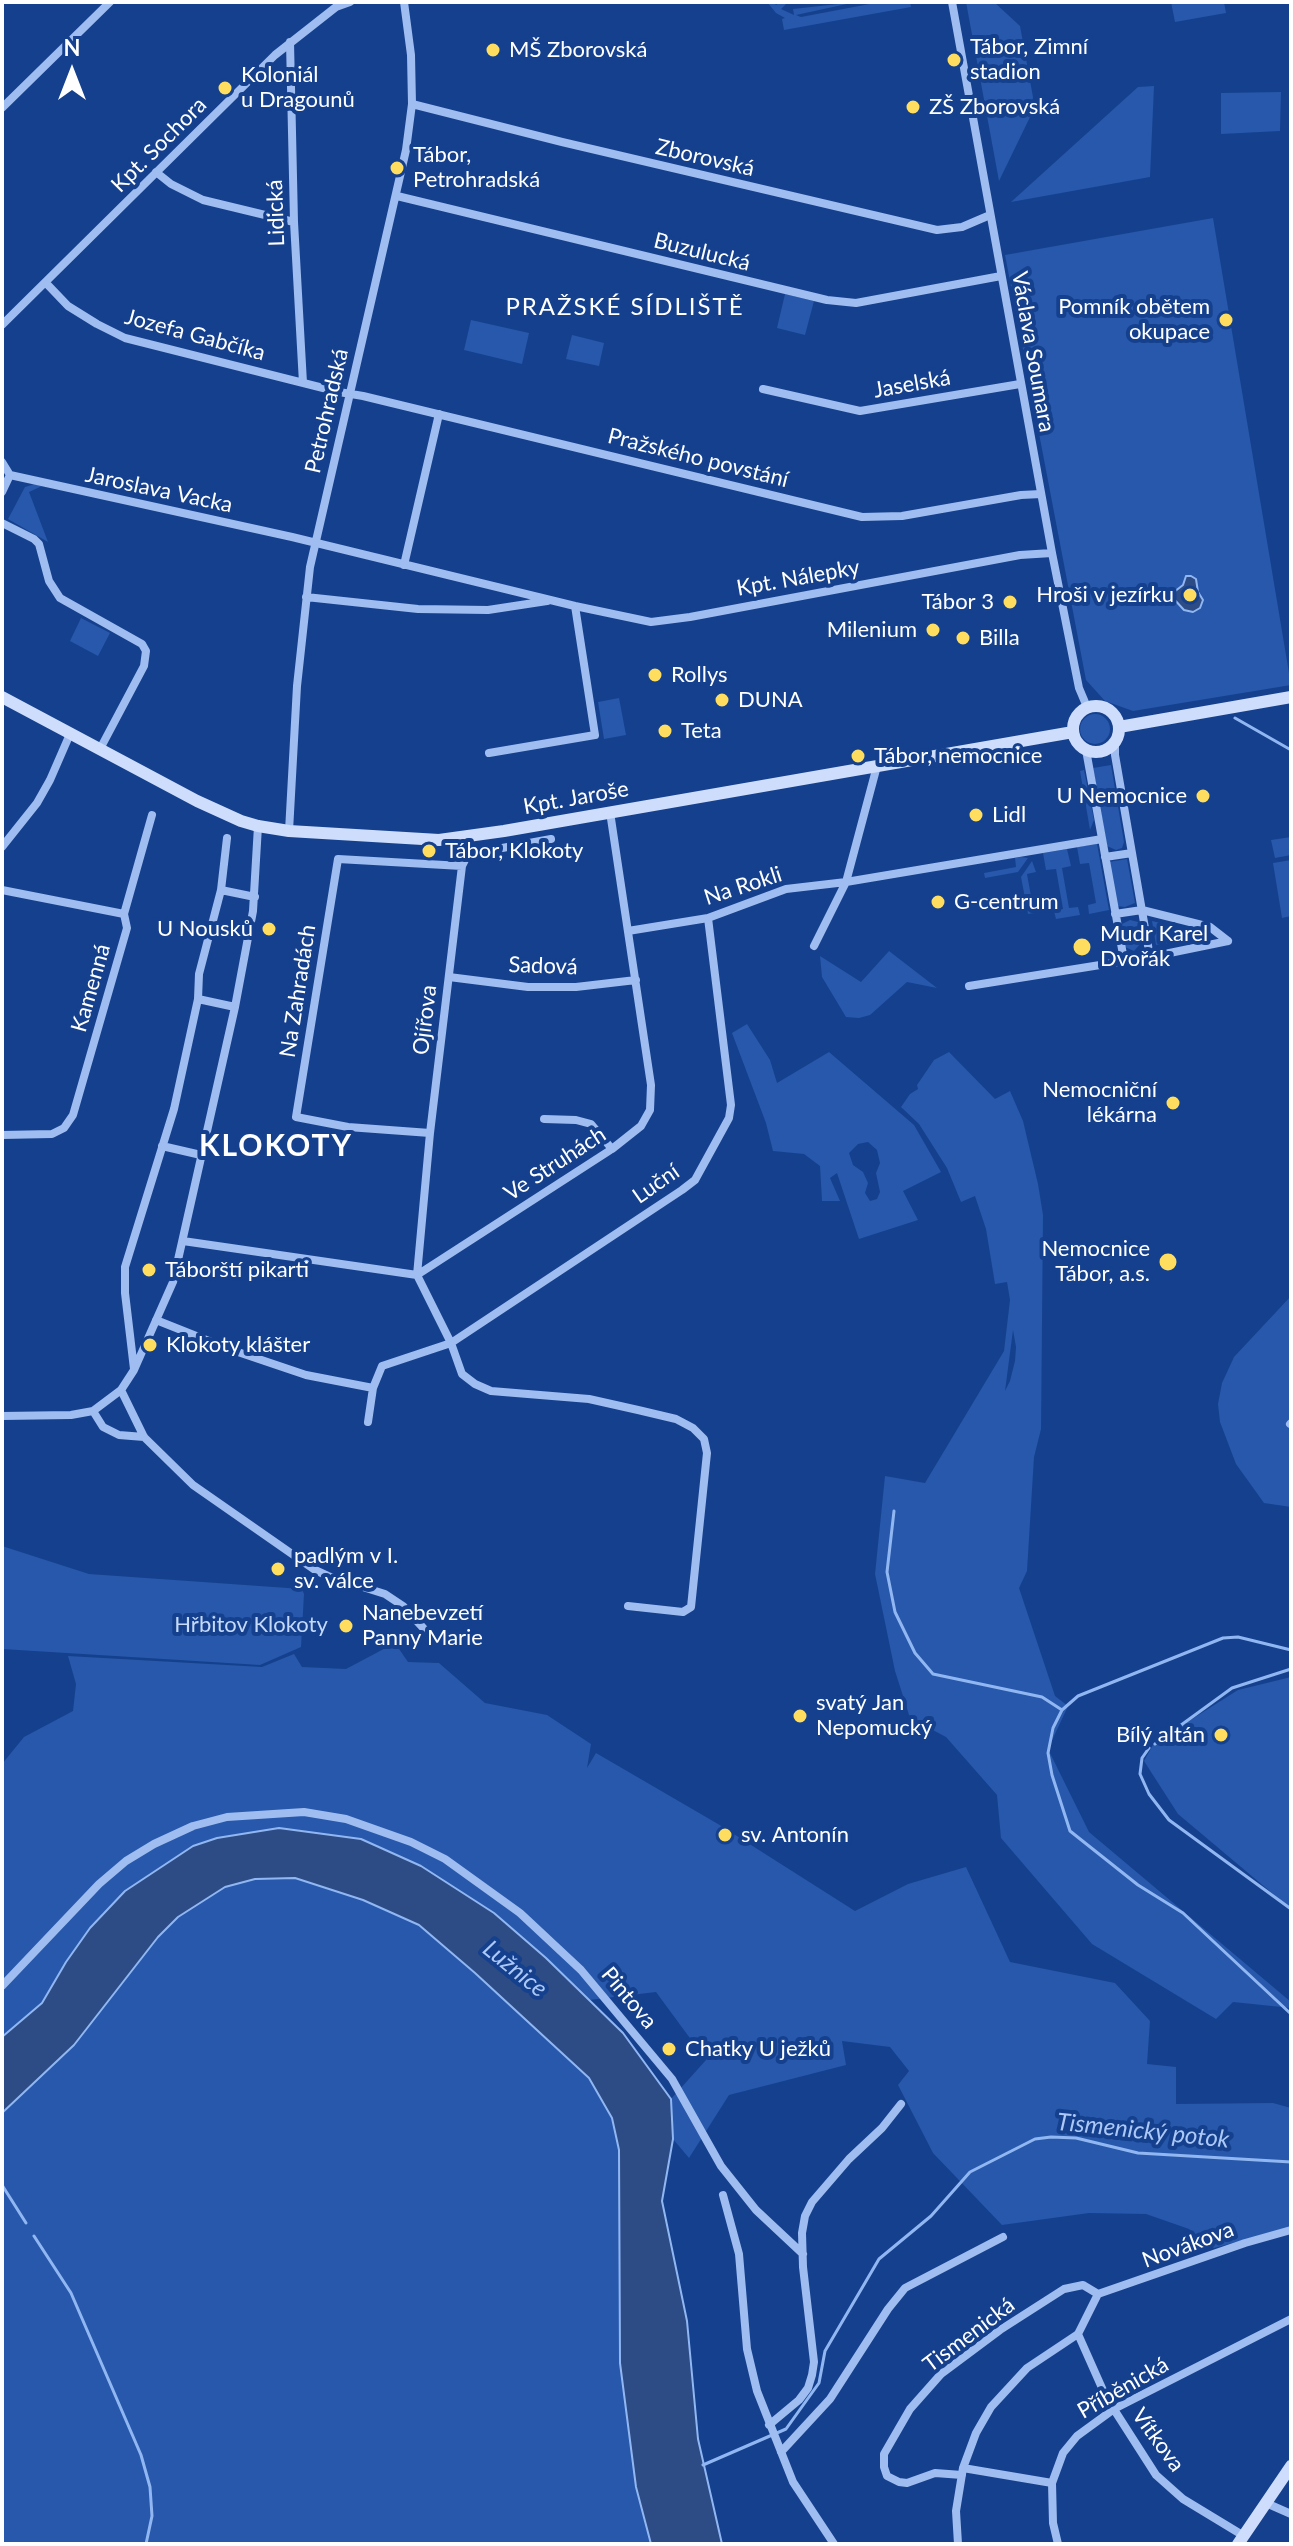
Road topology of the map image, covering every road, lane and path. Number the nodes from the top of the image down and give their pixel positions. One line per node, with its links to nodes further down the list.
1 (110, 2): 7 (street)
2 (350, 2): 5 (street, Kpt. Sochora)
3 (404, 2): 6 (street, Petrohradská)
4 (952, 2): 10 (street, Václava Soumara)
5 (290, 42): 8 (street, Kpt. Sochora); 11 (street, Lidická)
6 (412, 104): 9 (street, Petrohradská); 10 (street, Zborovská)
7 (2, 108)
8 (156, 172): 11 (street); 13 (street, Kpt. Sochora)
9 (397, 196): 12 (street, Buzulucká); 18 (street, Petrohradská)
10 (990, 215): 12 (street, Václava Soumara)
11 (294, 222): 15 (street, Lidická)
12 (1001, 276): 16 (street, Václava Soumara)
13 (46, 283): 14 (street, Kpt. Sochora); 15 (street, Jozefa Gabčíka)
14 (2, 325)
15 (303, 383): 18 (street, Jozefa Gabčíka)
16 (1020, 384): 17 (street, Jaselská); 23 (street, Václava Soumara)
17 (763, 389)
18 (349, 395): 19 (street, Pražského povstání); 25 (street, Petrohradská)
19 (439, 414): 23 (street, Pražského povstání); 27 (street)
20 (2, 462): 21 (street)
21 (10, 475): 22 (street); 25 (street, Jaroslava Vacka)
22 (2, 492)
23 (1041, 494): 26 (street, Václava Soumara)
24 (2, 523): 38 (street)
25 (315, 543): 27 (street, Kpt. Nálepky); 28 (street, Petrohradská)
26 (1052, 553): 30 (street, Kpt. Nálepky); 33 (street, Václava Soumara)
27 (404, 565): 29 (street, Kpt. Nálepky)
28 (306, 597): 29 (street, Kpt. Nálepky); 45 (street, Petrohradská)
29 (552, 600): 30 (street, Kpt. Nálepky)
30 (575, 606): 40 (street)
31 (2, 697): 36 (street, Kpt. Jaroše)
32 (1291, 697): 34 (street)
33 (1087, 707): 34 (street); 35 (street)
34 (1119, 727): 37 (street)
35 (1073, 732): 39 (street); 41 (street, Kpt. Jaroše)
36 (70, 734): 38 (street, Kpt. Jaroše); 49 (street)
37 (1115, 742): 39 (street); 50 (street)
38 (100, 749): 44 (street, Kpt. Jaroše)
39 (1086, 750): 48 (street)
40 (489, 753)
41 (877, 766): 42 (street, Kpt. Jaroše); 53 (street)
42 (610, 812): 45 (street, Kpt. Jaroše); 61 (street, Ve Struhách)
43 (152, 815): 58 (street)
44 (258, 826): 45 (street, Kpt. Jaroše); 56 (street)
45 (289, 831)
46 (227, 838): 55 (street)
47 (551, 839): 52 (street)
48 (1102, 839): 51 (street); 53 (street, Na Rokli)
49 (2, 847)
50 (1132, 853): 51 (street); 57 (street)
51 (1105, 857): 59 (street)
52 (462, 866): 65 (street, Ojířova); 71 (street, Na Zahradách)
53 (846, 882): 60 (street, Na Rokli); 62 (street)
54 (2, 890): 58 (street, Kamenná)
55 (221, 890): 56 (street); 68 (street)
56 (255, 897): 69 (street)
57 (1142, 910): 59 (street); 63 (street); 63 (street)
58 (124, 914): 72 (street, Kamenná)
59 (1115, 914): 64 (street)
60 (708, 918): 61 (street, Na Rokli); 79 (street, Luční)
61 (628, 931): 66 (street, Ve Struhách)
62 (814, 946)
63 (1150, 957): 64 (street)
64 (1124, 960): 67 (street)
65 (449, 977): 66 (street, Sadová); 71 (street, Ojířova)
66 (636, 980): 74 (street, Ve Struhách)
67 (969, 986)
68 (198, 999): 69 (street); 73 (street)
69 (235, 1007): 75 (street)
70 (544, 1119): 74 (street)
71 (430, 1133): 77 (street, Ojířova)
72 (2, 1135)
73 (162, 1146): 75 (street); 80 (street)
74 (612, 1149): 77 (street, Ve Struhách)
75 (201, 1155): 76 (street)
76 (183, 1241): 77 (street); 78 (street)
77 (417, 1275): 79 (street)
78 (156, 1320): 80 (street); 81 (street)
79 (451, 1343): 81 (street, Luční); 87 (street)
80 (134, 1370): 82 (street)
81 (373, 1388): 85 (street)
82 (121, 1390): 83 (street); 86 (street)
83 (93, 1411): 84 (street); 86 (street)
84 (2, 1416)
85 (368, 1422)
86 (144, 1437): 88 (street)
87 (628, 1606)
88 (426, 1631)
89 (2, 1986): 94 (street, Pintova)
90 (901, 2104): 94 (street)
91 (723, 2195): 99 (street)
92 (1291, 2230): 95 (street, Novákova)
93 (1003, 2237): 100 (street)
94 (803, 2254): 99 (street)
95 (1098, 2294): 97 (street); 102 (street, Tismenická)
96 (1291, 2319): 98 (street, Příběnická)
97 (1078, 2334): 98 (street, Vítkova); 102 (street)
98 (1114, 2409): 103 (street, Příběnická); 106 (street, Vítkova)
99 (769, 2425): 100 (street)
100 (781, 2452): 107 (street)
101 (1291, 2466): 104 (street)
102 (962, 2471): 103 (street); 108 (street)
103 (1052, 2483): 109 (street, Příběnická)
104 (1266, 2503): 105 (street); 106 (street)
105 (1291, 2514)
106 (1241, 2540)
107 (834, 2544)
108 (958, 2544)
109 (1058, 2544)

